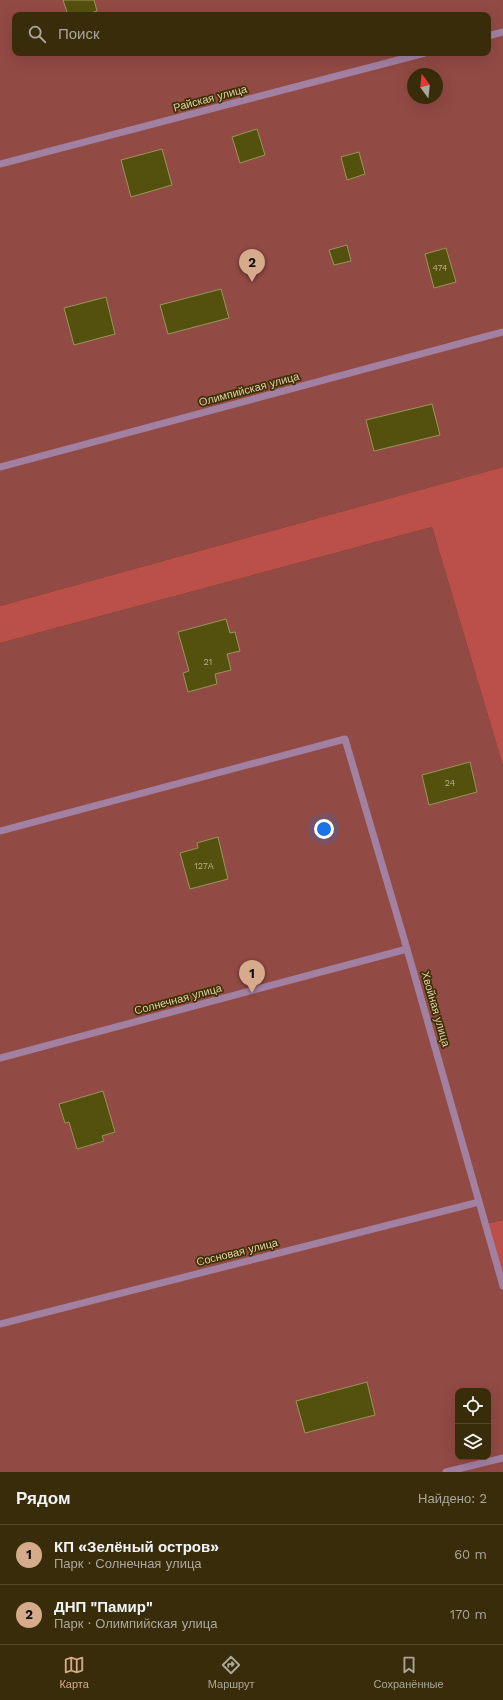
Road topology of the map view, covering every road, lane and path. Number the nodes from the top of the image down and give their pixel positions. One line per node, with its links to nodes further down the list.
1 (503, 32): 2 (street)
2 (491, 35)
3 (414, 56): 4 (street, Райская улица)
4 (0, 164)
5 (503, 332): 6 (street, Олимпийская улица)
6 (0, 467)
7 (0, 831): 8 (street, Хвойная улица)
8 (407, 949): 9 (street, Солнечная улица); 10 (street, Хвойная улица)
9 (0, 1058)
10 (479, 1202): 11 (street, Хвойная улица); 12 (street, Сосновая улица)
11 (503, 1286)
12 (0, 1324)
13 (503, 1458): 14 (street)
14 (446, 1472)

